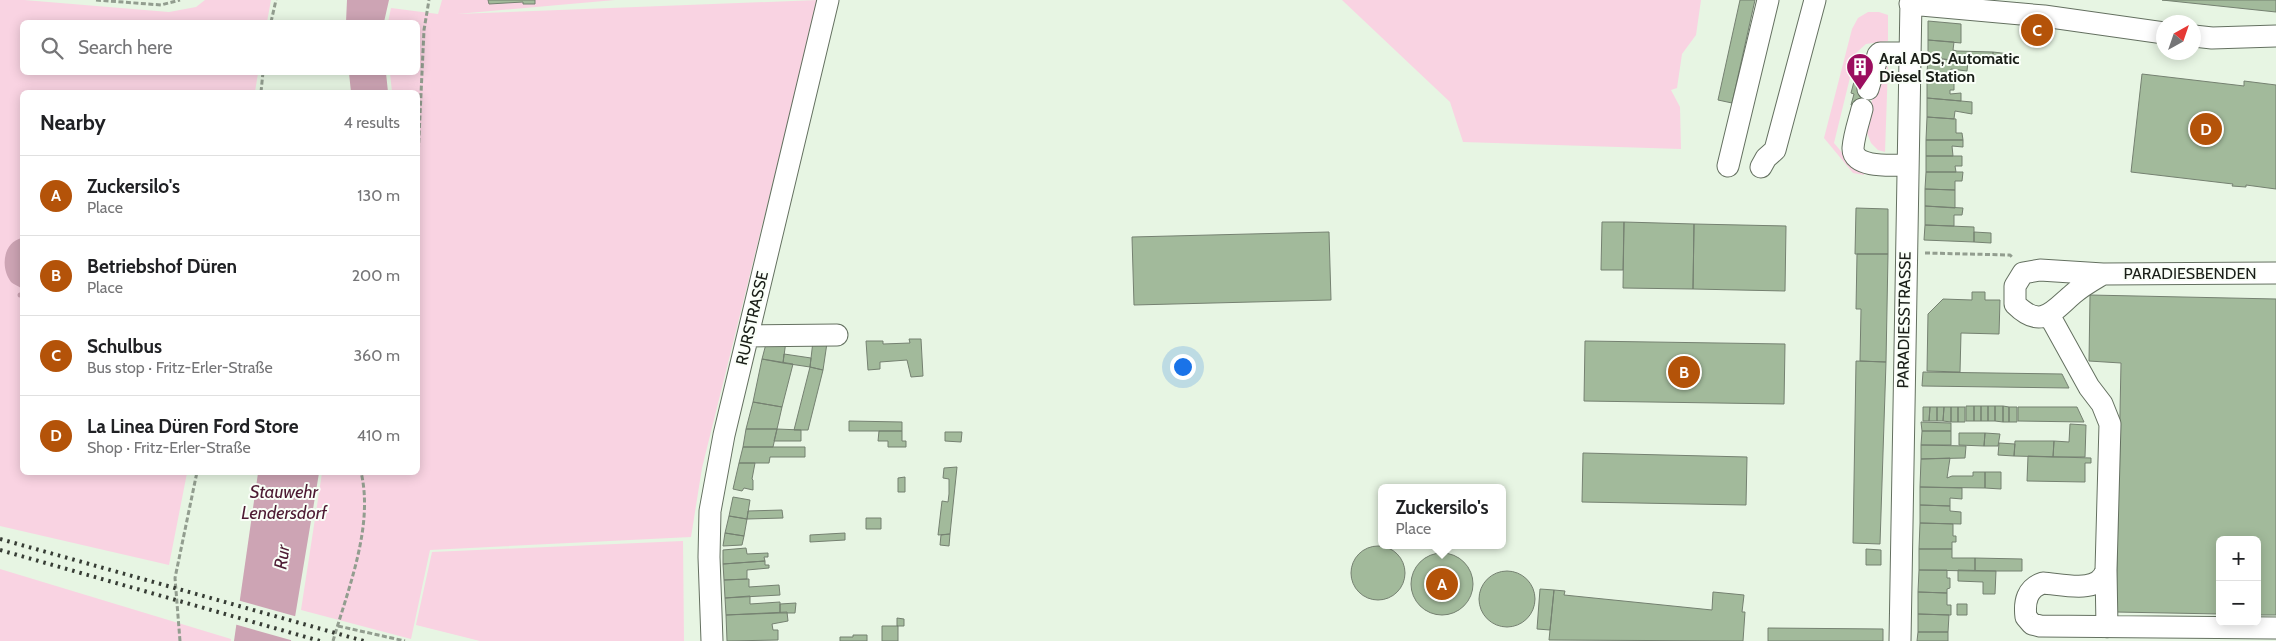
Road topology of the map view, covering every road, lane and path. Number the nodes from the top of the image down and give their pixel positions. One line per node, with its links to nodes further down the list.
1 (96, 0): 2 (path)
2 (180, 0)
3 (276, 0): 10 (path)
4 (429, 0): 19 (path)
5 (828, 0): 29 (street, RURSTRASSE)
6 (1768, 0): 21 (street)
7 (1815, 0): 22 (street)
8 (1910, 2): 9 (street); 14 (street, PARADIESSTRASSE)
9 (2045, 8): 11 (street)
10 (271, 20)
11 (2156, 30)
12 (2276, 36): 13 (street)
13 (2201, 37)
14 (1910, 53): 16 (street); 20 (street, PARADIESSTRASSE)
15 (263, 75): 17 (path)
16 (1868, 89)
17 (261, 90)
18 (1862, 109): 20 (street)
19 (420, 115)
20 (1907, 165): 23 (street, PARADIESSTRASSE)
21 (1728, 166)
22 (1761, 167)
23 (1905, 253): 24 (path); 40 (street, PARADIESSTRASSE)
24 (2040, 270): 26 (street, PARADIESBENDEN); 27 (street, PARADIESBENDEN)
25 (2276, 273): 26 (street, PARADIESBENDEN)
26 (2103, 274): 27 (street, PARADIESBENDEN)
27 (2047, 315): 32 (street)
28 (837, 335): 29 (street)
29 (748, 336): 39 (street, RURSTRASSE)
30 (196, 475): 36 (path)
31 (362, 475): 33 (path)
32 (2106, 570): 34 (street); 34 (street)
33 (338, 626): 37 (path); 38 (path)
34 (2107, 627): 35 (street)
35 (2276, 628)
36 (180, 641)
37 (334, 641)
38 (405, 641)
39 (712, 641)
40 (1900, 641)

